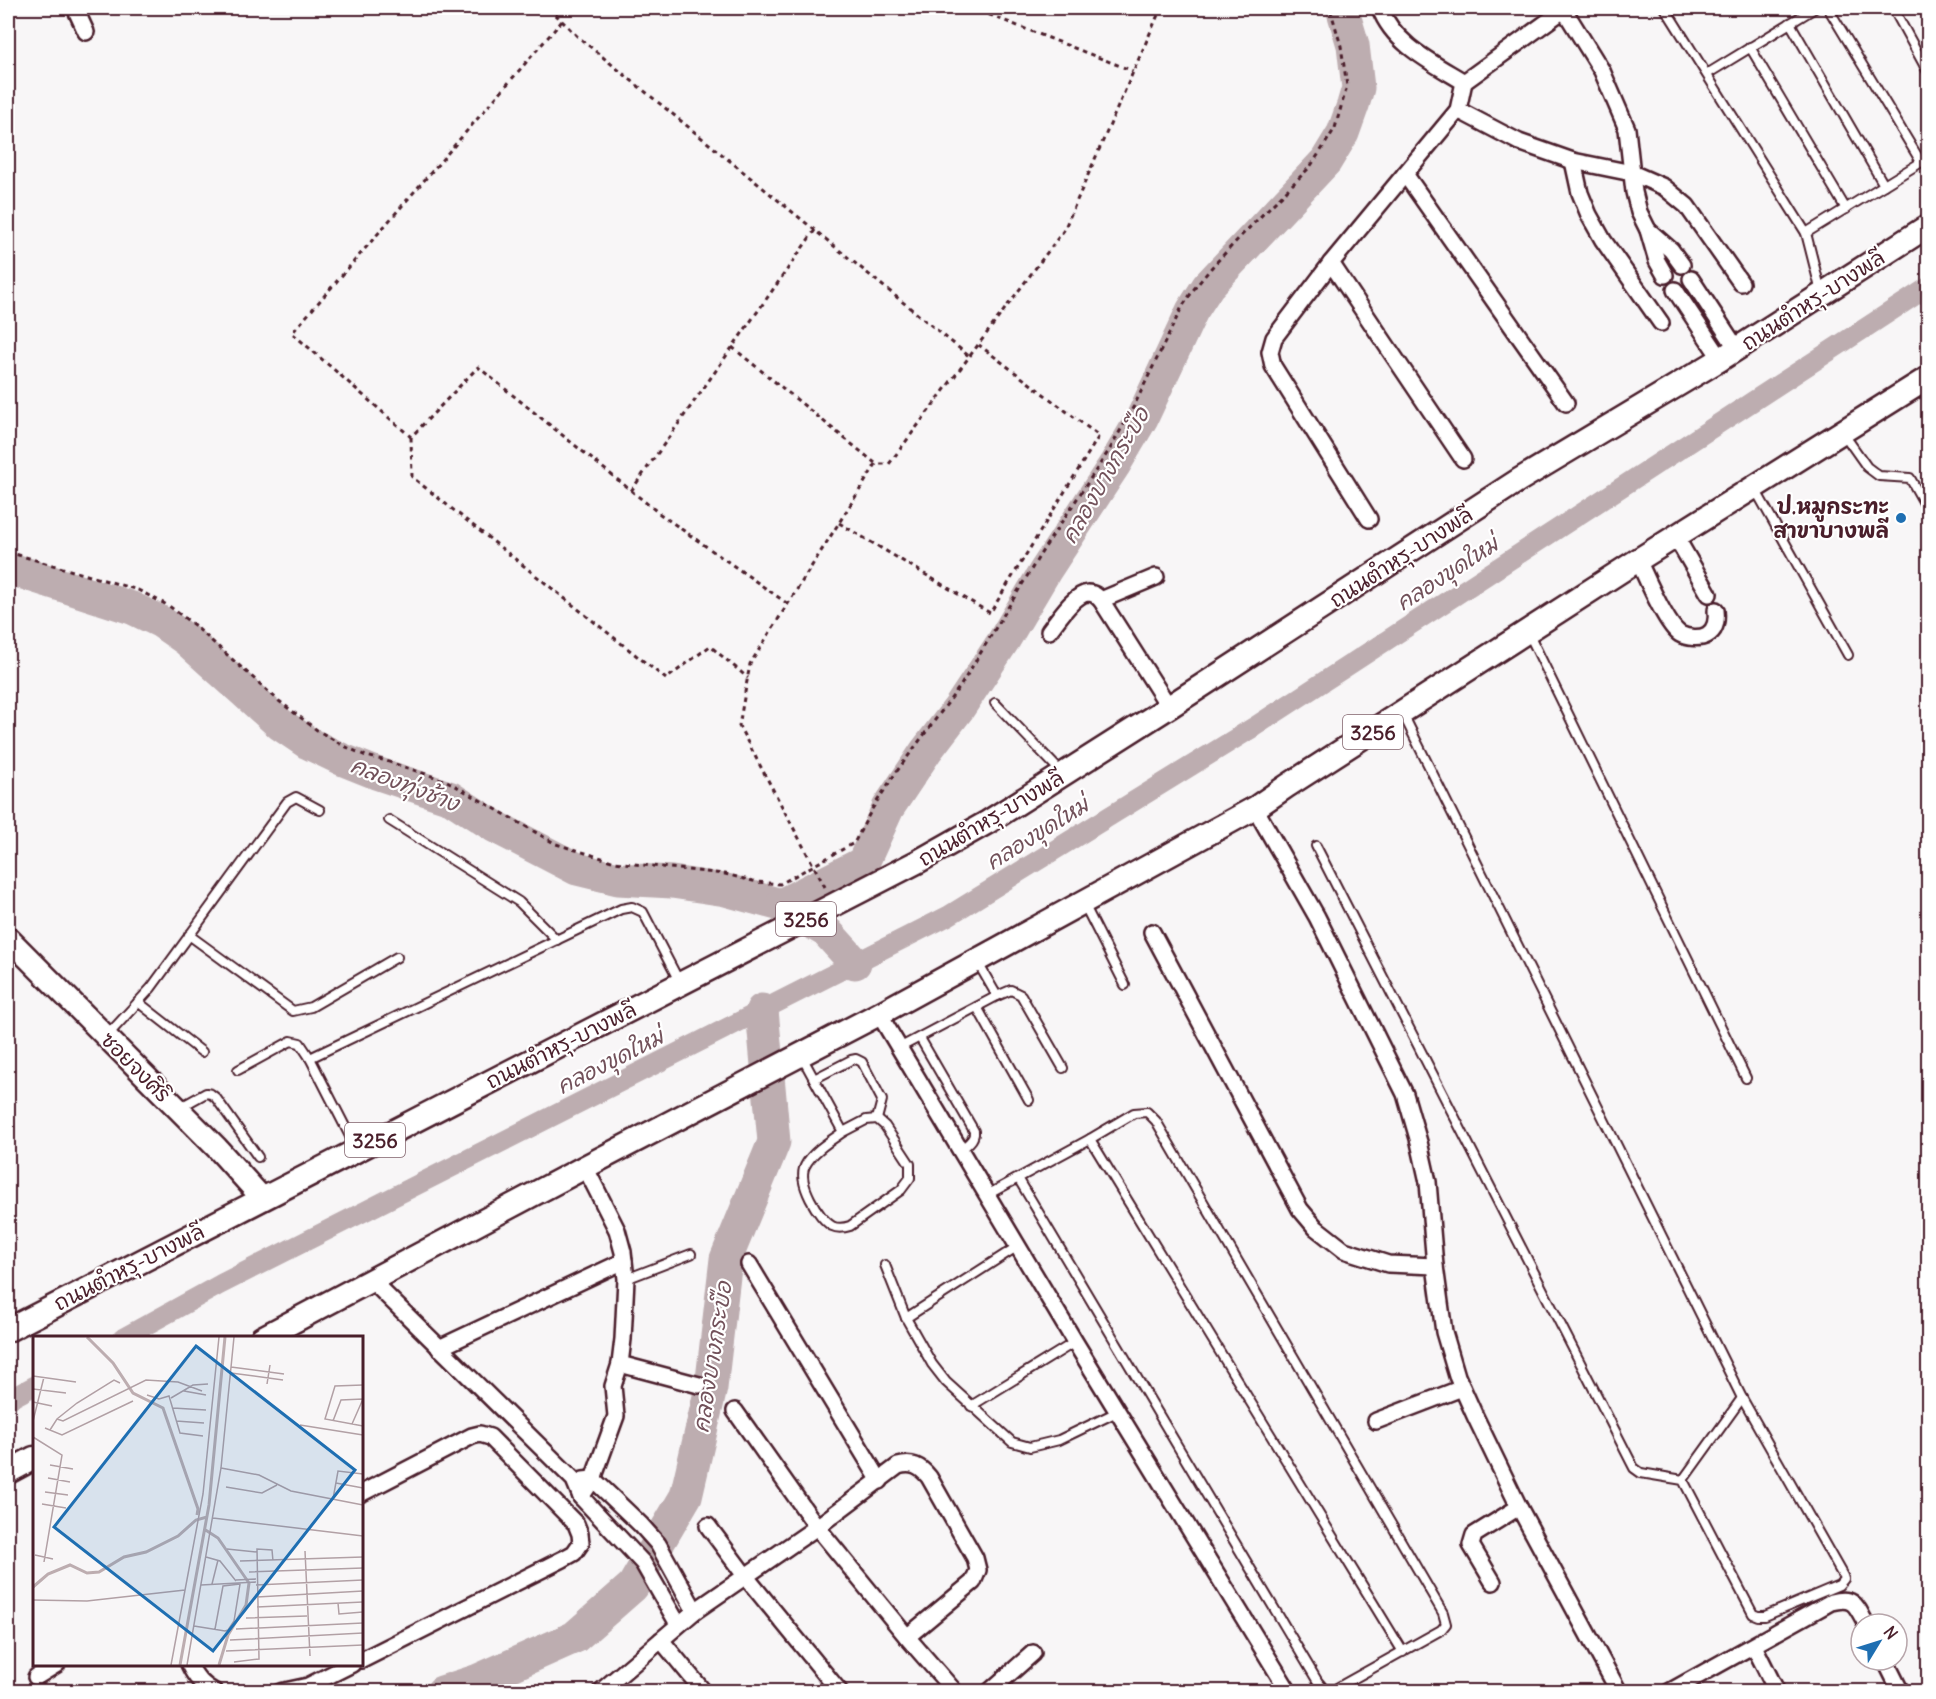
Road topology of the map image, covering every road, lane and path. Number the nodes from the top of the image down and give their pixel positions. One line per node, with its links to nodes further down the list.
1 (75, 8): 14 (street)
2 (549, 8): 12 (path)
3 (972, 8): 16 (path)
4 (1161, 8): 16 (path)
5 (1330, 8): 55 (path, bridge)
6 (1380, 8): 19 (street)
7 (1564, 8): 19 (street); 23 (street)
8 (1665, 8): 18 (lane)
9 (1815, 8): 13 (lane)
10 (1828, 8): 21 (lane)
11 (1893, 8): 17 (lane)
12 (562, 21): 28 (path); 46 (path)
13 (1790, 22): 15 (lane); 25 (lane)
14 (86, 32)
15 (1750, 47): 18 (lane); 26 (lane)
16 (1133, 71): 39 (path)
17 (1929, 72)
18 (1707, 74): 30 (lane)
19 (1464, 82): 20 (street)
20 (1458, 110): 22 (street); 24 (street)
21 (1925, 160): 25 (lane)
22 (1573, 161): 23 (street); 38 (street)
23 (1632, 173): 29 (street); 35 (street)
24 (1404, 174): 31 (street); 44 (street)
25 (1884, 185): 26 (lane)
26 (1846, 209): 30 (lane)
27 (1929, 226): 37 (main road, ถนนตำหรุ-บางพลี / 3256)
28 (815, 230): 40 (path); 42 (path)
29 (1648, 230): 32 (street); 33 (street)
30 (1806, 233): 37 (lane)
31 (1331, 263): 47 (street); 52 (street)
32 (1682, 265)
33 (1665, 275)
34 (1691, 279): 41 (street)
35 (1741, 283)
36 (1675, 290): 41 (street)
37 (1822, 293): 41 (main road, ถนนตำหรุ-บางพลี / 3256)
38 (1661, 322)
39 (979, 345): 42 (path); 53 (path)
40 (732, 347): 48 (path); 50 (path)
41 (1729, 354): 67 (main road, ถนนตำหรุ-บางพลี / 3256)
42 (970, 357): 48 (path)
43 (1929, 378): 45 (main road, 3256)
44 (1566, 403)
45 (1842, 432): 49 (main road, 3256); 51 (lane)
46 (411, 437): 50 (path); 65 (path)
47 (1463, 459)
48 (876, 464): 53 (path)
49 (1754, 487): 54 (main road, 3256); 64 (lane)
50 (631, 491): 60 (path)
51 (1929, 510)
52 (1369, 519)
53 (839, 523): 60 (path)
54 (1676, 537): 56 (main road, 3256); 58 (street)
55 (8, 552)
56 (1638, 560): 61 (street); 63 (main road, 3256)
57 (1156, 578): 59 (street)
58 (1709, 594)
59 (1101, 600): 62 (street); 67 (street)
60 (788, 604): 65 (path)
61 (1716, 610)
62 (1049, 631)
63 (1528, 633): 68 (main road, 3256); 96 (lane)
64 (1848, 655)
65 (748, 678): 75 (path)
66 (995, 703): 69 (lane)
67 (1169, 707): 69 (main road, ถนนตำหรุ-บางพลี / 3256)
68 (1403, 712): 70 (main road, 3256); 126 (lane)
69 (1063, 774): 75 (main road, ถนนตำหรุ-บางพลี / 3256)
70 (1255, 808): 74 (main road, 3256); 115 (street)
71 (320, 810): 77 (lane)
72 (389, 820): 79 (lane)
73 (1316, 846): 135 (lane)
74 (1083, 902): 81 (main road, 3256); 83 (lane)
75 (834, 905): 82 (main road, ถนนตำหรุ-บางพลี / 3256)
76 (1152, 932): 115 (street)
77 (189, 936): 80 (lane); 85 (lane)
78 (8, 938): 88 (street, ซอยจงศิริ)
79 (557, 940): 82 (lane); 93 (lane)
80 (397, 957)
81 (977, 962): 84 (lane); 87 (main road, 3256)
82 (680, 984): 103 (main road, ถนนตำหรุ-บางพลี / 3256)
83 (1125, 985)
84 (997, 996): 86 (lane); 94 (lane)
85 (138, 1002): 88 (lane); 91 (lane)
86 (977, 1007): 89 (lane); 98 (lane)
87 (879, 1014): 90 (street); 92 (main road, 3256)
88 (106, 1037): 99 (street, ซอยจงศิริ)
89 (920, 1038): 90 (lane); 104 (lane)
90 (899, 1048): 104 (street)
91 (202, 1052)
92 (800, 1056): 97 (lane); 106 (main road, 3256)
93 (310, 1058): 95 (lane); 103 (lane)
94 (1063, 1068)
95 (238, 1070)
96 (1746, 1078)
97 (814, 1079): 100 (lane); 101 (lane)
98 (1029, 1100)
99 (178, 1109): 105 (lane); 109 (street, ซอยจงศิริ)
100 (877, 1119): 101 (lane); 101 (lane)
101 (843, 1132)
102 (1090, 1139): 107 (lane); 150 (lane); 150 (lane)
103 (357, 1149): 109 (main road, ถนนตำหรุ-บางพลี / 3256)
104 (960, 1150): 108 (street)
105 (258, 1157)
106 (585, 1167): 112 (street); 116 (main road, 3256)
107 (1018, 1178): 108 (lane); 150 (lane)
108 (987, 1195): 110 (street)
109 (262, 1198): 119 (main road, ถนนตำหรุ-บางพลี / 3256)
110 (1018, 1246): 118 (lane); 121 (street)
111 (692, 1254): 117 (lane)
112 (624, 1261): 117 (street); 122 (street)
113 (748, 1264): 136 (street)
114 (885, 1265): 118 (lane)
115 (1435, 1266): 125 (street)
116 (370, 1279): 120 (main road, 3256); 122 (street)
117 (626, 1279): 123 (street)
118 (906, 1318): 127 (lane)
119 (8, 1330)
120 (266, 1336)
121 (1075, 1342): 127 (lane); 129 (street)
122 (439, 1348): 134 (street)
123 (620, 1364): 124 (street); 133 (street)
124 (699, 1385)
125 (1462, 1388): 130 (street); 139 (street)
126 (1742, 1398): 135 (lane); 135 (lane)
127 (971, 1406): 129 (lane)
128 (735, 1411): 141 (street)
129 (1119, 1411): 165 (street)
130 (1376, 1421)
131 (33, 1459): 132 (main road)
132 (8, 1472)
133 (592, 1479): 134 (street); 138 (street); 144 (street)
134 (574, 1480): 138 (street)
135 (1683, 1480)
136 (880, 1481): 141 (street); 147 (street)
137 (363, 1492): 152 (street)
138 (581, 1497): 146 (street)
139 (1519, 1507): 143 (street); 166 (street)
140 (708, 1526): 142 (street)
141 (817, 1527): 142 (street); 147 (street)
142 (746, 1577): 144 (street); 162 (street)
143 (1493, 1582)
144 (695, 1611): 146 (street)
145 (1860, 1612): 149 (street)
146 (678, 1624): 148 (street)
147 (907, 1636): 163 (street)
148 (661, 1640): 160 (street); 161 (street)
149 (1754, 1646): 167 (street); 168 (street)
150 (1403, 1652)
151 (1033, 1653): 164 (street)
152 (363, 1659)
153 (55, 1666): 157 (street)
154 (190, 1666): 158 (street)
155 (350, 1666): 159 (street)
156 (1891, 1672): 169 (street)
157 (36, 1677)
158 (215, 1692)
159 (280, 1692)
160 (600, 1692)
161 (704, 1692)
162 (840, 1692)
163 (955, 1692)
164 (989, 1692)
165 (1288, 1692)
166 (1619, 1692)
167 (1669, 1692)
168 (1777, 1692)
169 (1901, 1692)

